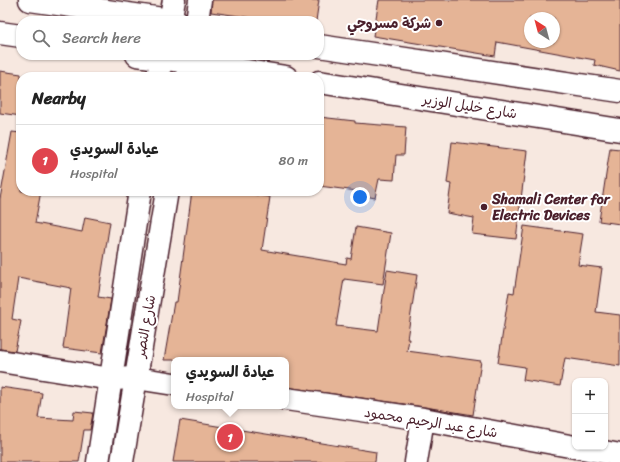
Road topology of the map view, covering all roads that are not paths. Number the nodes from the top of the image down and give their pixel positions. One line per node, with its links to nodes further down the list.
1 (30, 0): 3 (street)
2 (200, 0): 4 (street)
3 (173, 15)
4 (198, 16)
5 (0, 33): 6 (street)
6 (16, 35)
7 (324, 47): 13 (street)
8 (150, 60): 9 (street)
9 (161, 64): 10 (street)
10 (189, 64): 11 (street)
11 (249, 72)
12 (324, 83): 14 (street, شارع خليل الوزير)
13 (620, 90)
14 (620, 130)
15 (139, 196): 19 (street, شارع النصر)
16 (167, 196): 18 (street, شارع النصر)
17 (0, 361): 19 (street)
18 (136, 378): 19 (street); 20 (street); 27 (street, شارع النصر)
19 (111, 379): 26 (street, شارع النصر)
20 (171, 384)
21 (289, 400): 22 (street, شارع عبد الرحيم محمود)
22 (424, 419): 23 (street, شارع عبد الرحيم محمود); 28 (street)
23 (572, 446)
24 (592, 450): 25 (street, شارع عبد الرحيم محمود)
25 (620, 455)
26 (98, 462)
27 (122, 462)
28 (416, 462)

